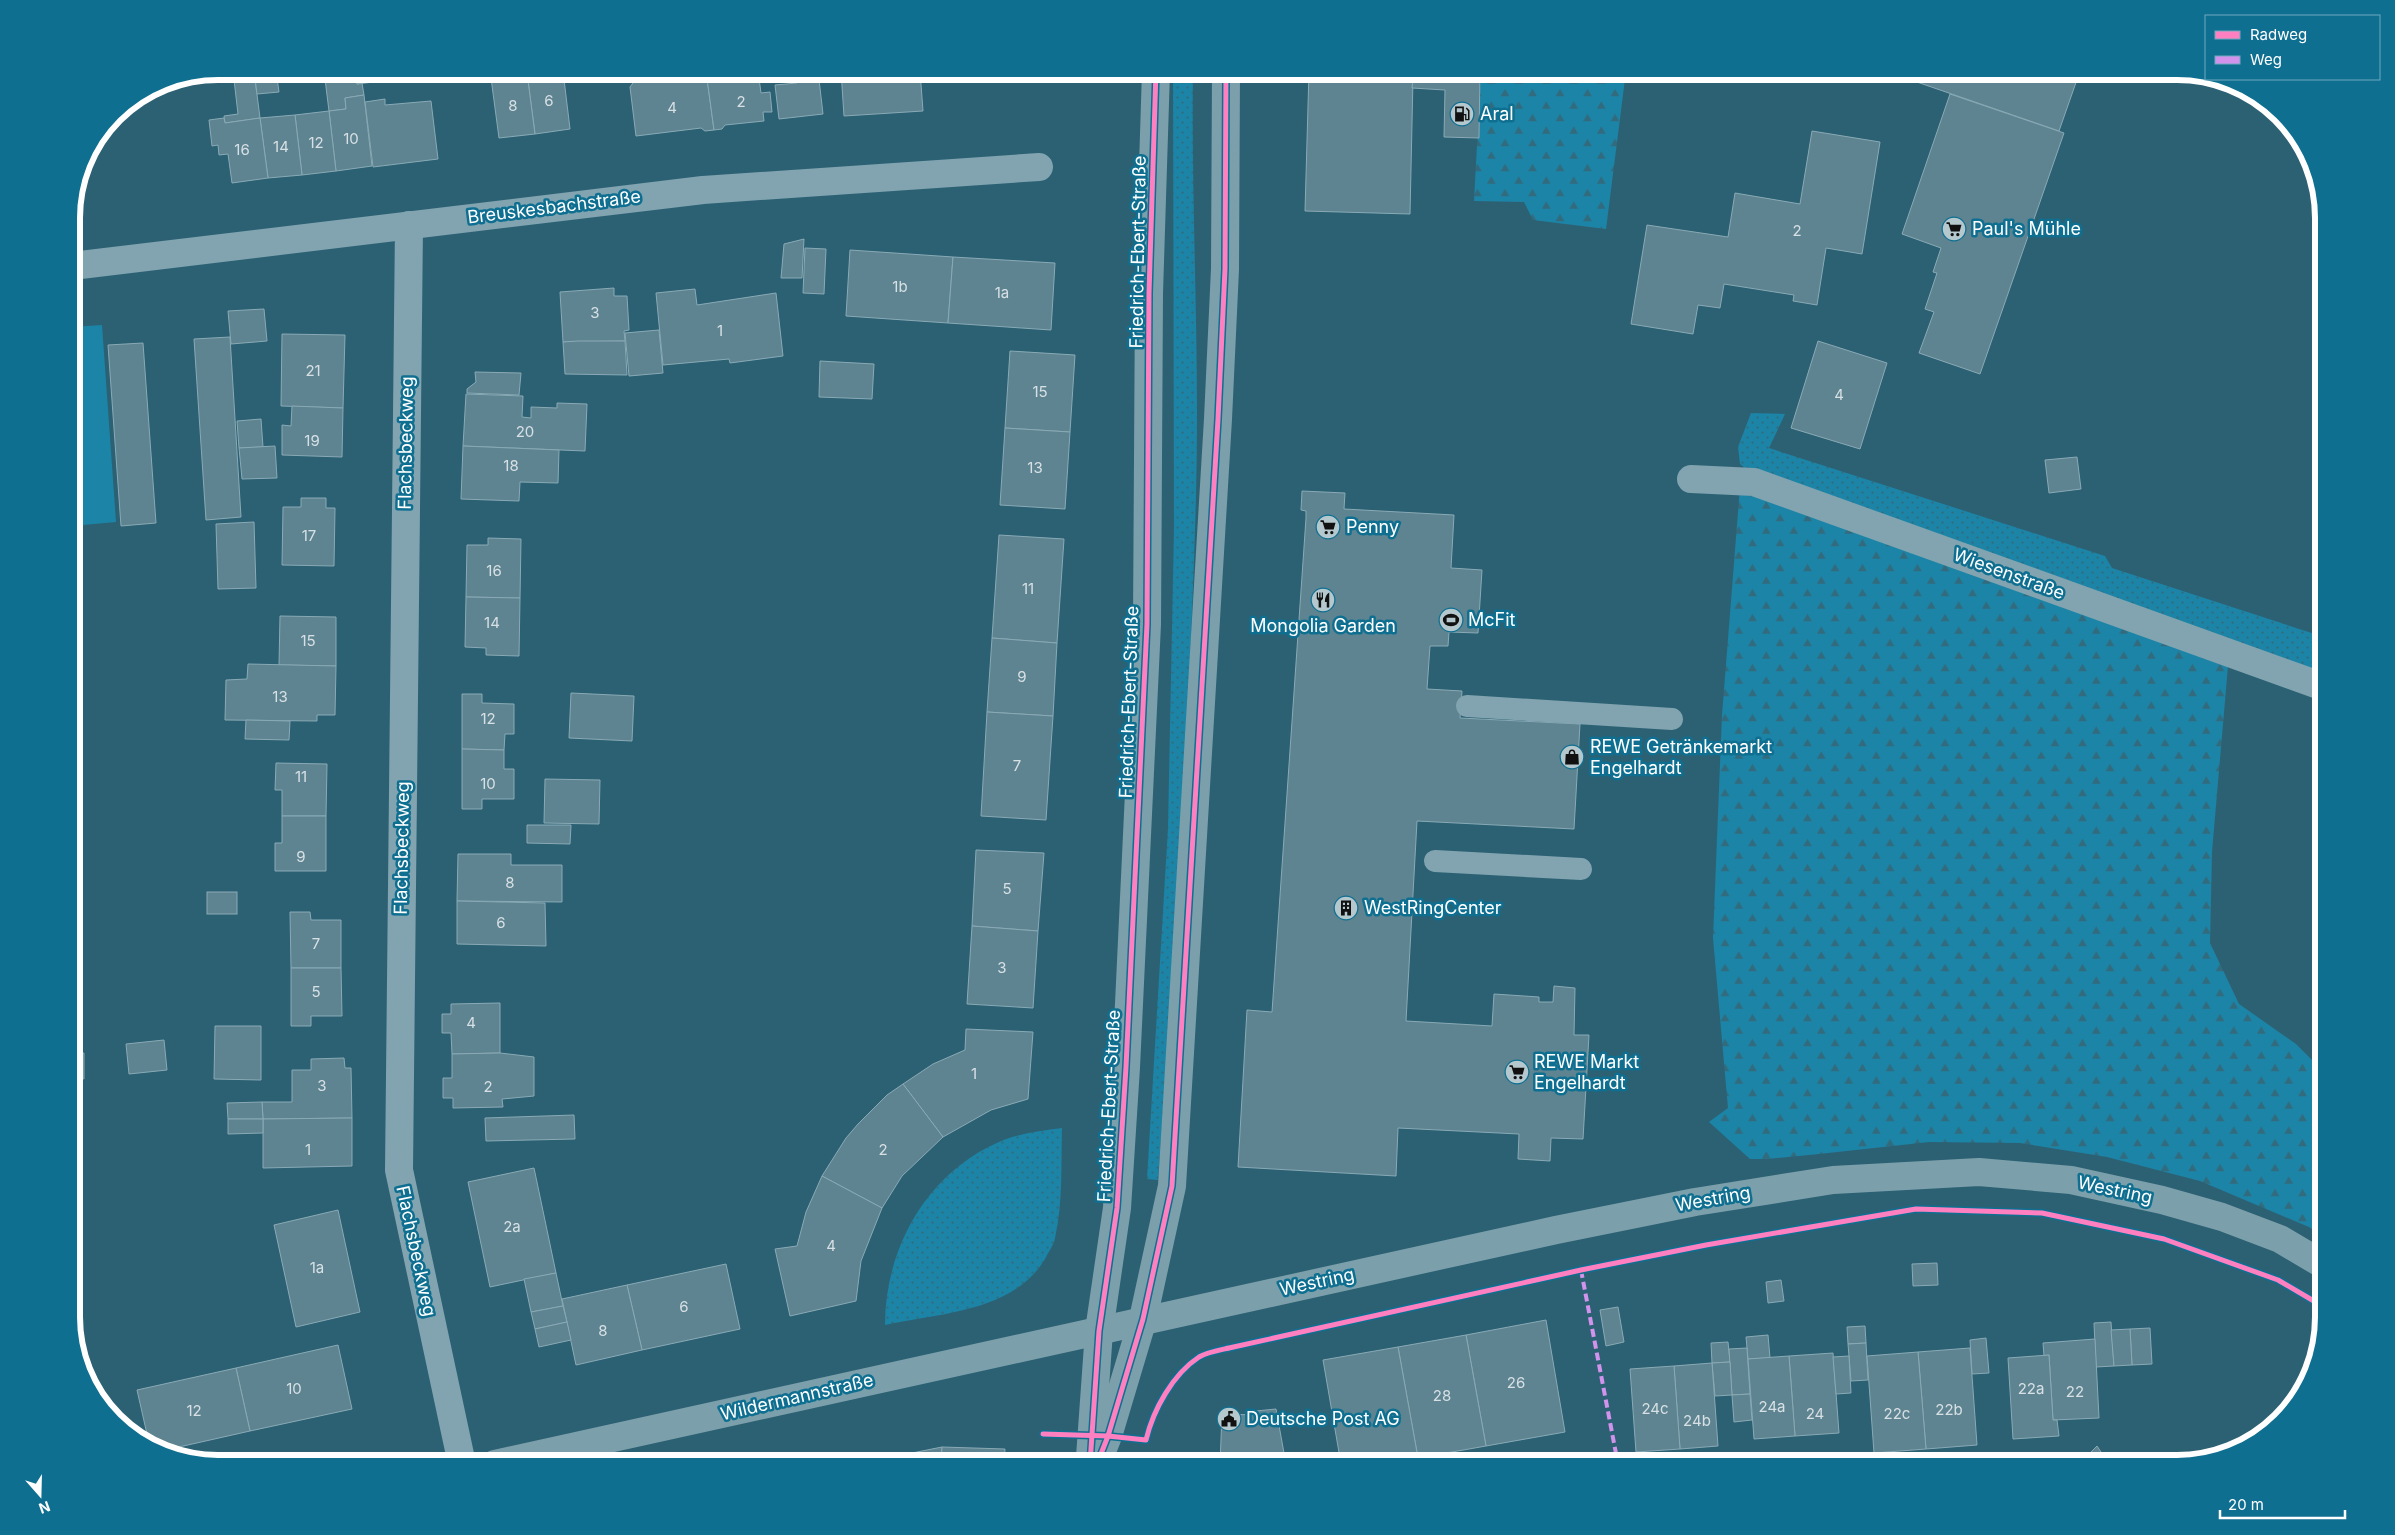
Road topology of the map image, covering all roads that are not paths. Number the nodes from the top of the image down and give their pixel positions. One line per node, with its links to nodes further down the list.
1 (1156, 80): 14 (main road, Friedrich-Ebert-Straße)
2 (1226, 80): 13 (main road)
3 (1039, 167): 4 (street, Breuskesbachstraße)
4 (409, 225): 5 (street, Breuskesbachstraße); 15 (street, Flachsbeckweg)
5 (80, 265)
6 (1691, 479): 7 (street, Wiesenstraße)
7 (2315, 684)
8 (1467, 706): 9 (lane)
9 (1672, 720)
10 (1435, 860): 11 (lane)
11 (1581, 869)
12 (2315, 1260): 13 (main road, Westring)
13 (1144, 1320): 14 (main road, Westring); 18 (main road)
14 (1099, 1331): 16 (main road, Wildermannstraße); 17 (main road, Friedrich-Ebert-Straße)
15 (460, 1455)
16 (535, 1455)
17 (1091, 1455)
18 (1101, 1455)

